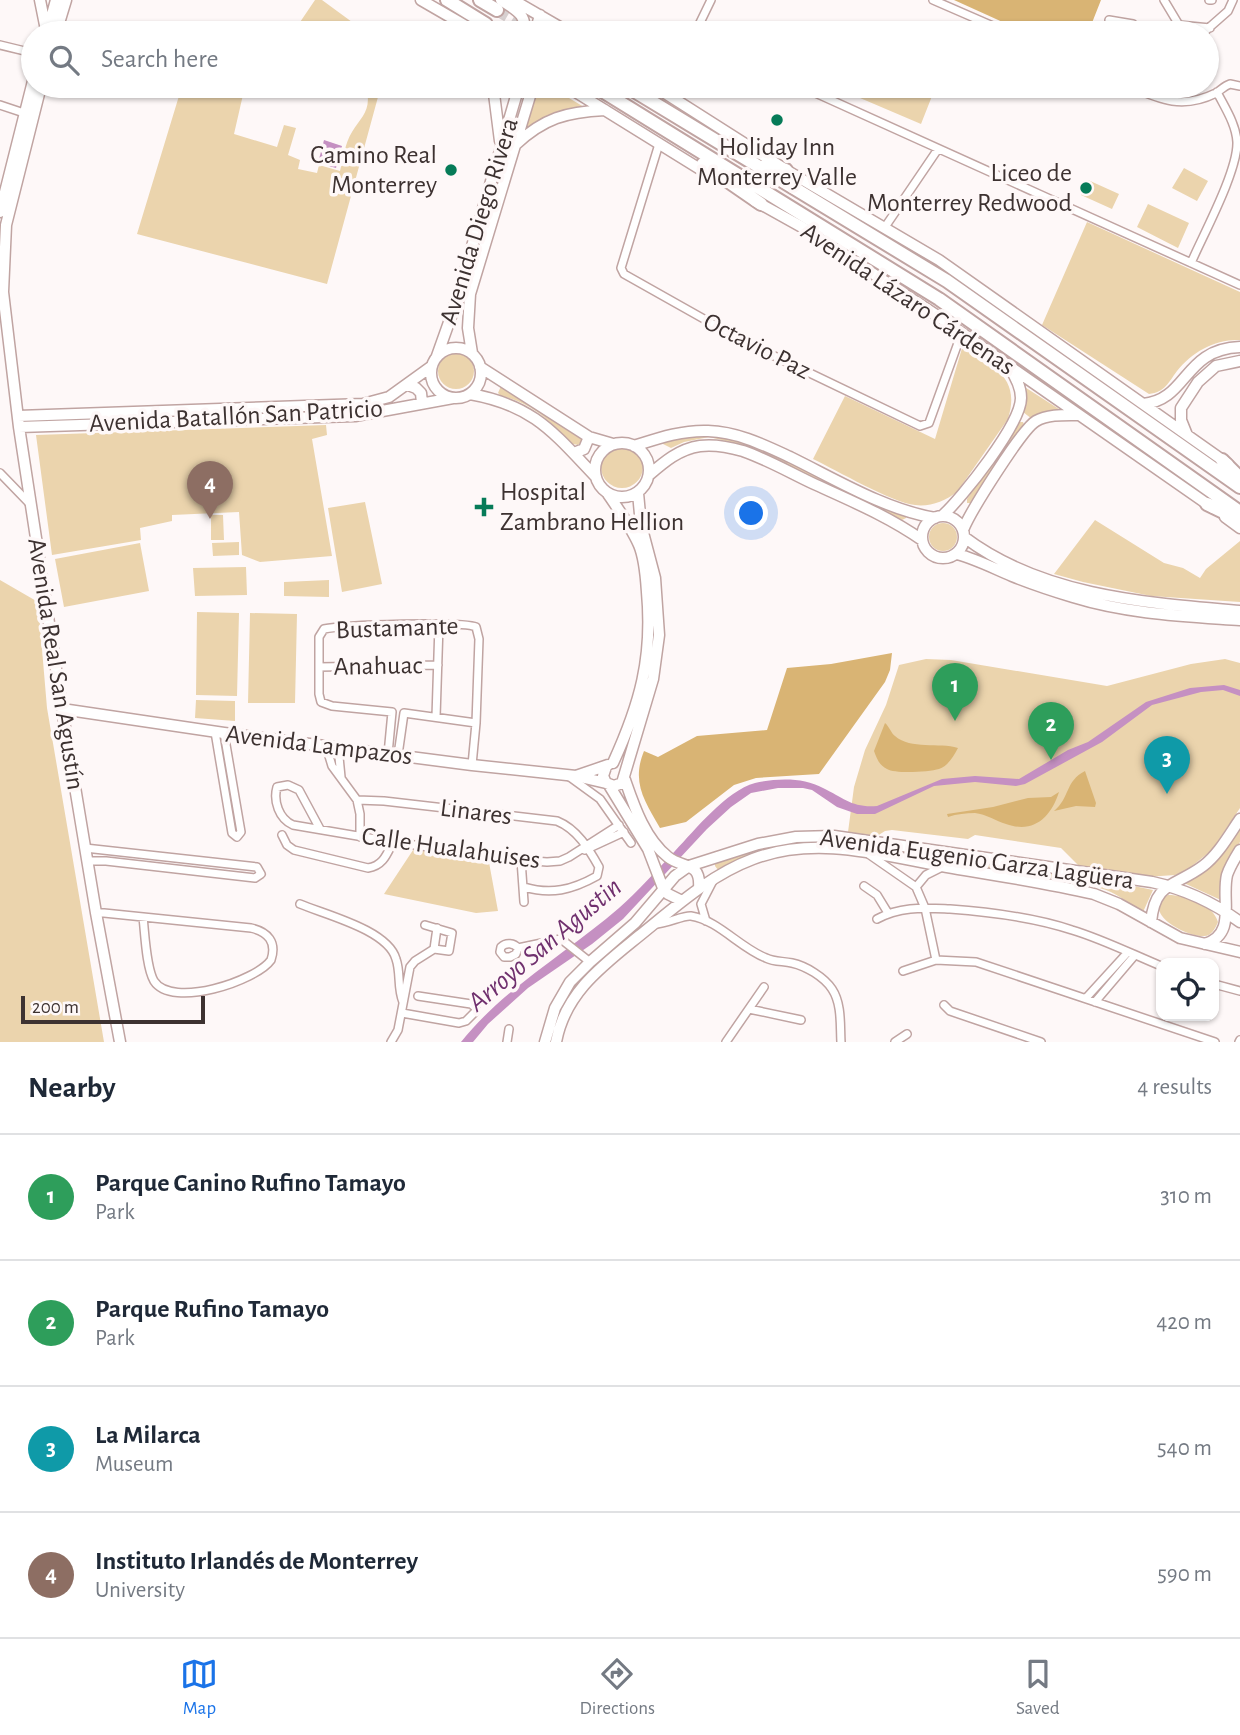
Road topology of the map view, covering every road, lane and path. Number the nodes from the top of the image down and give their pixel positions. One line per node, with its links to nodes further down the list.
1 (40, 0): 15 (street)
2 (421, 0): 13 (street)
3 (447, 0): 20 (highway)
4 (480, 0): 11 (highway)
5 (513, 0): 12 (street)
6 (710, 0): 24 (street)
7 (933, 0): 25 (street)
8 (1164, 0): 27 (street)
9 (1233, 0): 28 (street)
10 (59, 3): 16 (street); 17 (street)
11 (499, 5): 21 (street)
12 (540, 15): 22 (street); 23 (street)
13 (449, 16): 18 (street); 19 (street)
14 (1109, 20): 26 (street)
15 (44, 21)
16 (52, 21)
17 (57, 21)
18 (453, 21)
19 (463, 21)
20 (473, 21)
21 (524, 21)
22 (538, 21)
23 (548, 21)
24 (700, 21)
25 (981, 21)
26 (1115, 21)
27 (1177, 21)
28 (1217, 21)
29 (0, 45): 30 (street)
30 (21, 50)
31 (1240, 86): 32 (street)
32 (1219, 91)
33 (1219, 96): 47 (street)
34 (28, 98): 50 (street)
35 (38, 98): 63 (street, Avenida Real San Agustín)
36 (495, 98): 55 (street)
37 (515, 98): 55 (street, Avenida Diego Rivera)
38 (529, 98): 54 (street, Avenida Diego Rivera)
39 (586, 98): 49 (street, Avenida Lázaro Cárdenas)
40 (613, 98): 51 (highway, Avenida Lázaro Cárdenas)
41 (646, 98): 53 (highway, Avenida Lázaro Cárdenas)
42 (680, 98): 58 (street, Avenida Lázaro Cárdenas)
43 (826, 98): 56 (street)
44 (1156, 98): 45 (street)
45 (1196, 98)
46 (1204, 98): 47 (street)
47 (1223, 104): 62 (street)
48 (0, 105): 50 (street)
49 (605, 110): 52 (street, Avenida Lázaro Cárdenas); 54 (street)
50 (24, 113): 57 (street)
51 (681, 141): 59 (highway); 104 (highway, Avenida Lázaro Cárdenas)
52 (659, 144): 59 (street, Avenida Lázaro Cárdenas); 65 (street, Octavio Paz)
53 (721, 144): 58 (highway); 97 (highway, Avenida Lázaro Cárdenas)
54 (515, 146): 67 (street, Avenida Diego Rivera)
55 (501, 147): 68 (street, Avenida Diego Rivera)
56 (938, 149): 61 (street); 62 (street)
57 (5, 166): 60 (street)
58 (786, 170): 61 (street, Avenida Lázaro Cárdenas)
59 (761, 204): 65 (street, Avenida Lázaro Cárdenas)
60 (0, 212)
61 (885, 227): 80 (street, Avenida Lázaro Cárdenas)
62 (1193, 260): 64 (street)
63 (1, 281): 84 (street, Avenida Real San Agustín)
64 (1240, 285)
65 (962, 332): 69 (street, Avenida Lázaro Cárdenas)
66 (1240, 347): 76 (street)
67 (471, 353): 68 (street); 72 (street)
68 (437, 356): 71 (street)
69 (1004, 361): 82 (street, Avenida Lázaro Cárdenas); 83 (street)
70 (1240, 361): 81 (street)
71 (432, 366): 74 (street, Avenida Batallón San Patricio); 77 (street)
72 (480, 366): 73 (street); 75 (street)
73 (503, 380): 78 (street); 87 (street)
74 (408, 385): 79 (street); 84 (street, Avenida Batallón San Patricio)
75 (470, 394): 77 (street); 78 (street)
76 (1167, 397): 80 (street); 81 (street)
77 (453, 398): 79 (street, Avenida Batallón San Patricio)
78 (492, 398): 91 (street)
79 (422, 404): 84 (street, Avenida Batallón San Patricio)
80 (1142, 404): 86 (street, Avenida Lázaro Cárdenas)
81 (1181, 408): 86 (street)
82 (1079, 415): 85 (street); 101 (street, Avenida Lázaro Cárdenas)
83 (1017, 418): 85 (street); 100 (street)
84 (19, 421): 102 (street, Avenida Real San Agustín)
85 (1030, 425): 103 (street)
86 (1187, 435): 92 (street, Avenida Lázaro Cárdenas)
87 (589, 437): 88 (street); 91 (street)
88 (613, 444): 89 (street); 96 (street)
89 (634, 446): 90 (street); 94 (street)
90 (661, 450): 94 (street); 106 (street); 110 (street)
91 (573, 453): 96 (street)
92 (1222, 460): 95 (highway)
93 (0, 473): 102 (street)
94 (649, 475): 98 (street)
95 (1240, 475)
96 (594, 476): 99 (street)
97 (1240, 487)
98 (638, 492): 99 (street); 105 (street)
99 (608, 494): 108 (street)
100 (958, 501): 103 (street); 107 (street)
101 (1207, 504): 109 (highway); 111 (street, Avenida Lázaro Cárdenas)
102 (32, 505): 120 (street, Avenida Real San Agustín)
103 (972, 510): 112 (street)
104 (1240, 512)
105 (639, 514): 108 (street); 130 (street)
106 (912, 514): 107 (street); 110 (street)
107 (938, 517): 112 (street); 113 (street)
108 (624, 518): 128 (street)
109 (1240, 520)
110 (905, 528): 113 (street)
111 (1240, 528)
112 (964, 533): 114 (street); 115 (street)
113 (922, 540): 114 (street)
114 (957, 554): 116 (street)
115 (1240, 611)
116 (1240, 620)
117 (439, 625): 118 (street); 119 (street, Bustamante); 122 (street, Bustamante)
118 (438, 665): 119 (street, Anahuac); 121 (street)
119 (319, 667): 126 (street, Bustamante)
120 (62, 709): 123 (street, Avenida Lampazos); 144 (street, Avenida Real San Agustín)
121 (436, 717): 122 (street); 126 (street)
122 (476, 723): 127 (street, Bustamante)
123 (220, 733): 124 (street, Avenida Lampazos); 133 (street); 134 (street)
124 (326, 746): 125 (street, Avenida Lampazos); 131 (street)
125 (338, 747): 126 (street, Avenida Lampazos); 131 (street)
126 (393, 755): 127 (street, Avenida Lampazos)
127 (472, 765): 129 (street, Avenida Lampazos)
128 (609, 765): 129 (street, Avenida Lampazos); 130 (street); 132 (street)
129 (571, 775): 132 (street, Avenida Lampazos); 138 (street)
130 (625, 776): 132 (street); 152 (street)
131 (341, 778): 135 (street)
132 (608, 784): 159 (street)
133 (234, 789): 134 (street); 134 (street)
134 (225, 790)
135 (357, 800): 140 (street); 145 (street, Linares)
136 (1236, 826): 141 (street)
137 (320, 829): 137 (street, Calle Hualahuises); 140 (street, Calle Hualahuises)
138 (621, 829): 143 (street); 145 (street, Calle Hualahuises)
139 (282, 835): 142 (street)
140 (360, 837): 142 (street, Calle Hualahuises)
141 (1225, 841): 146 (street); 156 (street)
142 (393, 842): 149 (street, Calle Hualahuises)
143 (631, 843)
144 (85, 848): 150 (street, Avenida Real San Agustín); 151 (street)
145 (585, 849): 149 (street, Calle Hualahuises); 157 (street)
146 (1240, 851): 166 (street)
147 (865, 852): 153 (street, Avenida Eugenio Garza Lagüera); 154 (street, Avenida Eugenio Garza Lagüera); 158 (street)
148 (712, 857): 152 (street, Avenida Eugenio Garza Lagüera); 154 (street); 156 (street, Avenida Eugenio Garza Lagüera)
149 (521, 860): 157 (street)
150 (87, 861): 151 (street); 167 (street, Avenida Real San Agustín)
151 (177, 864): 151 (street)
152 (689, 866): 159 (street, Avenida Eugenio Garza Lagüera); 160 (street)
153 (943, 866): 158 (street); 173 (street, Avenida Eugenio Garza Lagüera)
154 (717, 876): 160 (street, Avenida Eugenio Garza Lagüera); 172 (street)
155 (864, 886): 168 (street)
156 (1168, 886): 166 (street, Avenida Eugenio Garza Lagüera); 173 (street)
157 (524, 887): 162 (street)
158 (915, 887): 165 (street)
159 (663, 888): 161 (street); 164 (street, Avenida Eugenio Garza Lagüera)
160 (699, 888): 161 (street, Avenida Eugenio Garza Lagüera)
161 (682, 901): 170 (street, Avenida Eugenio Garza Lagüera)
162 (524, 902)
163 (300, 904): 192 (street)
164 (651, 905): 170 (street); 184 (street, Avenida Eugenio Garza Lagüera)
165 (925, 908): 168 (street); 182 (street); 183 (street)
166 (1226, 912): 174 (street, Avenida Eugenio Garza Lagüera); 178 (street)
167 (96, 913): 169 (street); 200 (street, Avenida Real San Agustín)
168 (888, 913): 171 (street)
169 (143, 917): 169 (street)
170 (664, 917): 175 (street, Avenida Eugenio Garza Lagüera)
171 (877, 919)
172 (706, 921): 175 (street); 206 (street)
173 (1151, 922): 178 (street, Avenida Eugenio Garza Lagüera)
174 (1240, 922)
175 (654, 924): 204 (street, Avenida Eugenio Garza Lagüera)
176 (425, 925): 177 (street)
177 (438, 928): 180 (street); 180 (street)
178 (1205, 944): 181 (street, Avenida Eugenio Garza Lagüera)
179 (518, 948): 184 (street)
180 (434, 949): 192 (street)
181 (1240, 952)
182 (1131, 953): 185 (street); 191 (street); 193 (street)
183 (936, 960): 186 (street); 191 (street)
184 (590, 962): 203 (street, Avenida Eugenio Garza Lagüera)
185 (1156, 964)
186 (904, 971)
187 (1219, 985): 189 (street)
188 (764, 987): 195 (street)
189 (1240, 991)
190 (418, 996): 196 (street)
191 (1086, 999): 193 (street)
192 (403, 1002): 196 (street)
193 (1095, 1002): 209 (street)
194 (944, 1005): 208 (street)
195 (749, 1009): 197 (street); 205 (street)
196 (402, 1013): 201 (street)
197 (801, 1020)
198 (509, 1029): 202 (street)
199 (906, 1034): 207 (street)
200 (120, 1042)
201 (391, 1042)
202 (507, 1042)
203 (545, 1042)
204 (556, 1042)
205 (726, 1042)
206 (841, 1042)
207 (895, 1042)
208 (1041, 1042)
209 (1215, 1042)

